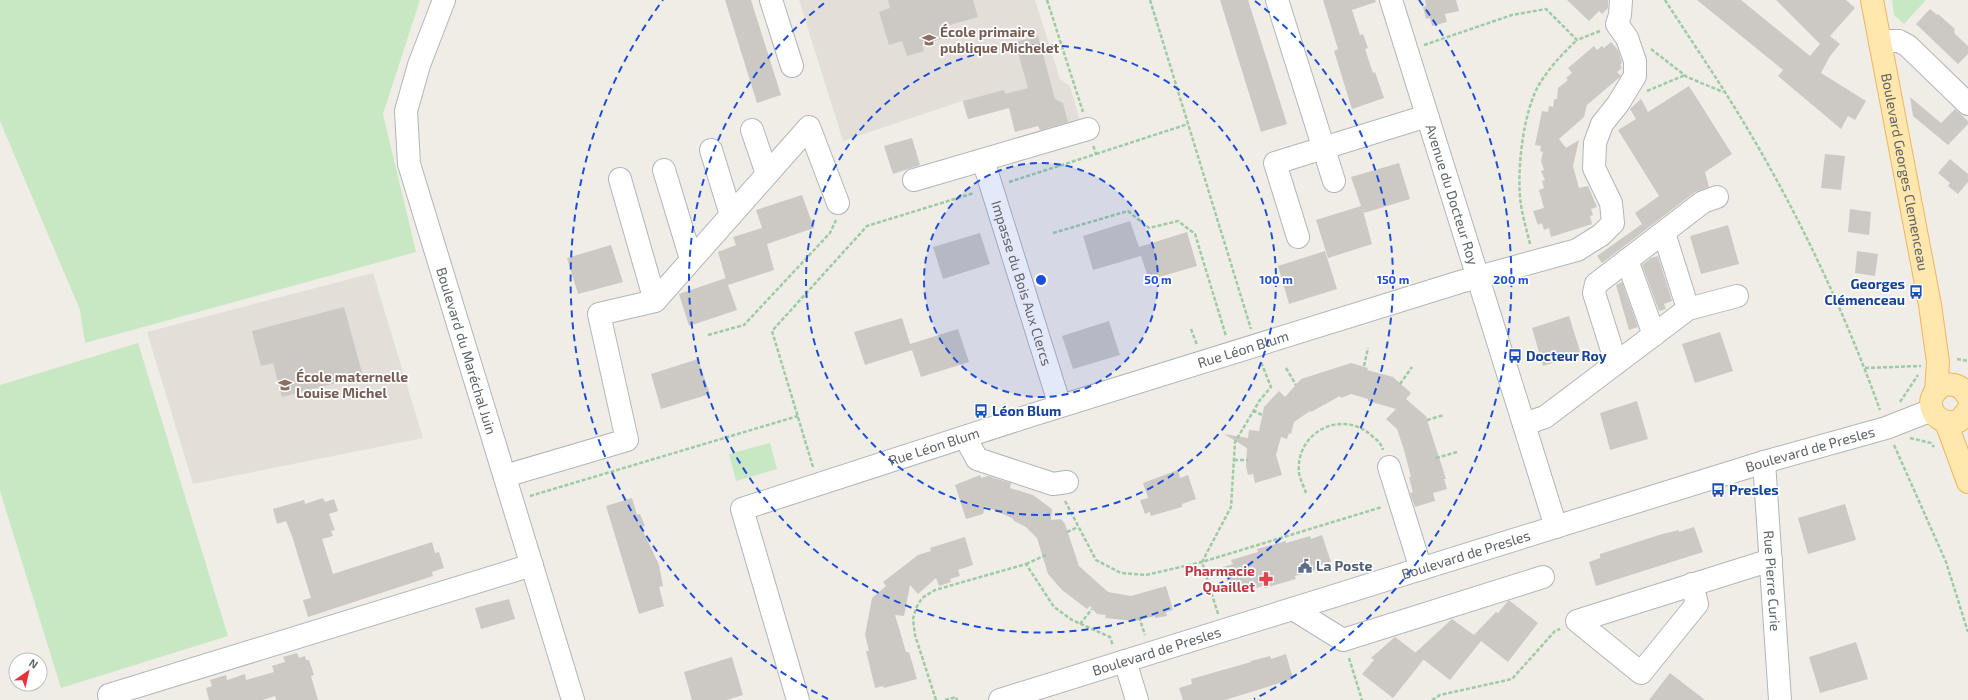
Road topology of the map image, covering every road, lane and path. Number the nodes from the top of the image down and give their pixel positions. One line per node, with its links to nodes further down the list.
1 (444, 0): 78 (street, Boulevard du Maréchal Juin)
2 (771, 0): 14 (street)
3 (1047, 0): 21 (path)
4 (1150, 0): 20 (path)
5 (1277, 0): 23 (street)
6 (1390, 0): 13 (street, Avenue du Docteur Roy)
7 (1621, 0): 10 (street)
8 (1665, 0): 17 (path)
9 (1872, 0): 12 (main road, Boulevard Georges Clemenceau)
10 (1622, 32): 11 (path); 15 (path); 16 (street, Rue Léon Blum)
11 (1577, 40): 13 (path); 41 (path)
12 (1880, 40): 18 (street); 51 (main road, Boulevard Georges Clemenceau)
13 (1407, 51): 19 (street, Avenue du Docteur Roy)
14 (792, 66)
15 (1685, 75): 16 (path); 17 (path)
16 (1630, 83): 41 (street, Rue Léon Blum)
17 (1724, 93): 57 (path)
18 (1968, 104)
19 (1427, 116): 23 (street); 42 (street, Avenue du Docteur Roy)
20 (1188, 124): 25 (path); 48 (path)
21 (1088, 129): 25 (path); 26 (street)
22 (752, 130): 28 (street)
23 (1324, 148): 31 (street); 38 (street)
24 (711, 150): 35 (street)
25 (1096, 154): 32 (path)
26 (982, 160): 30 (street); 32 (street, Impasse du Bois Aux Clercs)
27 (664, 170): 39 (street)
28 (767, 174): 34 (street); 35 (street)
29 (620, 179): 44 (street)
30 (914, 180)
31 (1334, 181)
32 (991, 188): 61 (street, Impasse du Bois Aux Clercs); 66 (path)
33 (1717, 197): 37 (street)
34 (838, 203): 46 (path)
35 (731, 215): 39 (street)
36 (1053, 233): 50 (path)
37 (1664, 233): 40 (street); 45 (street)
38 (1298, 237)
39 (692, 260): 44 (street)
40 (1627, 260): 47 (street); 53 (street)
41 (1534, 262): 42 (street, Rue Léon Blum)
42 (1478, 277): 48 (street, Rue Léon Blum); 68 (street, Avenue du Docteur Roy)
43 (1737, 296): 45 (street)
44 (655, 300): 78 (street)
45 (1688, 310): 47 (street)
46 (708, 335)
47 (1654, 335): 53 (street)
48 (1256, 346): 50 (street, Rue Léon Blum); 63 (path)
49 (1368, 348): 54 (path)
50 (1231, 353): 61 (street, Rue Léon Blum)
51 (1948, 361): 52 (path); 60 (main road)
52 (1968, 361)
53 (1616, 363): 68 (street)
54 (1364, 366)
55 (1412, 367): 58 (path)
56 (1286, 368): 59 (path)
57 (1865, 368): 62 (path); 69 (path)
58 (1400, 384)
59 (1296, 385)
60 (1955, 402): 69 (street, Boulevard de Presles); 79 (main road)
61 (1060, 406): 70 (street, Rue Léon Blum)
62 (1897, 407)
63 (1253, 410): 64 (path); 74 (path)
64 (1262, 415)
65 (1444, 415): 67 (path)
66 (798, 416): 81 (path); 84 (path)
67 (1427, 420)
68 (1524, 424): 86 (street, Avenue du Docteur Roy)
69 (1896, 431): 71 (path); 76 (street, Boulevard de Presles); 101 (path)
70 (964, 437): 80 (street); 81 (street, Rue Léon Blum)
71 (1935, 448)
72 (1456, 452): 73 (path)
73 (1436, 458)
74 (1234, 460): 75 (path); 90 (path)
75 (1248, 460)
76 (1764, 462): 86 (street, Boulevard de Presles); 89 (street, Rue Pierre Curie)
77 (1389, 467): 82 (path); 83 (street)
78 (504, 476): 84 (street, Boulevard du Maréchal Juin)
79 (1968, 482)
80 (1060, 483): 85 (path)
81 (819, 485): 106 (street, Rue Léon Blum)
82 (1306, 493)
83 (1400, 501): 90 (path); 93 (street)
84 (512, 502): 92 (street, Boulevard du Maréchal Juin)
85 (1078, 527): 87 (path); 90 (path)
86 (1556, 527): 93 (street, Boulevard de Presles)
87 (1067, 532)
88 (1046, 554): 91 (path)
89 (1771, 560): 95 (street); 114 (street, Rue Pierre Curie)
90 (1202, 562): 98 (path)
91 (1026, 564): 100 (path); 107 (path)
92 (532, 565): 104 (street); 105 (street, Boulevard du Maréchal Juin)
93 (1421, 569): 97 (street, Boulevard de Presles)
94 (1543, 577): 102 (street)
95 (1692, 584): 99 (street); 99 (street)
96 (1092, 609): 100 (path)
97 (1293, 609): 102 (street); 103 (street, Boulevard de Presles)
98 (1225, 613)
99 (1577, 621): 113 (path)
100 (1080, 624): 103 (path)
101 (1968, 632)
102 (1343, 640): 112 (path)
103 (1116, 655): 110 (street, Boulevard de Presles); 111 (street)
104 (111, 700)
105 (573, 700)
106 (798, 700)
107 (936, 700)
108 (945, 700): 109 (path)
109 (957, 700)
110 (1000, 700)
111 (1137, 700)
112 (1362, 700)
113 (1432, 700)
114 (1780, 700)

